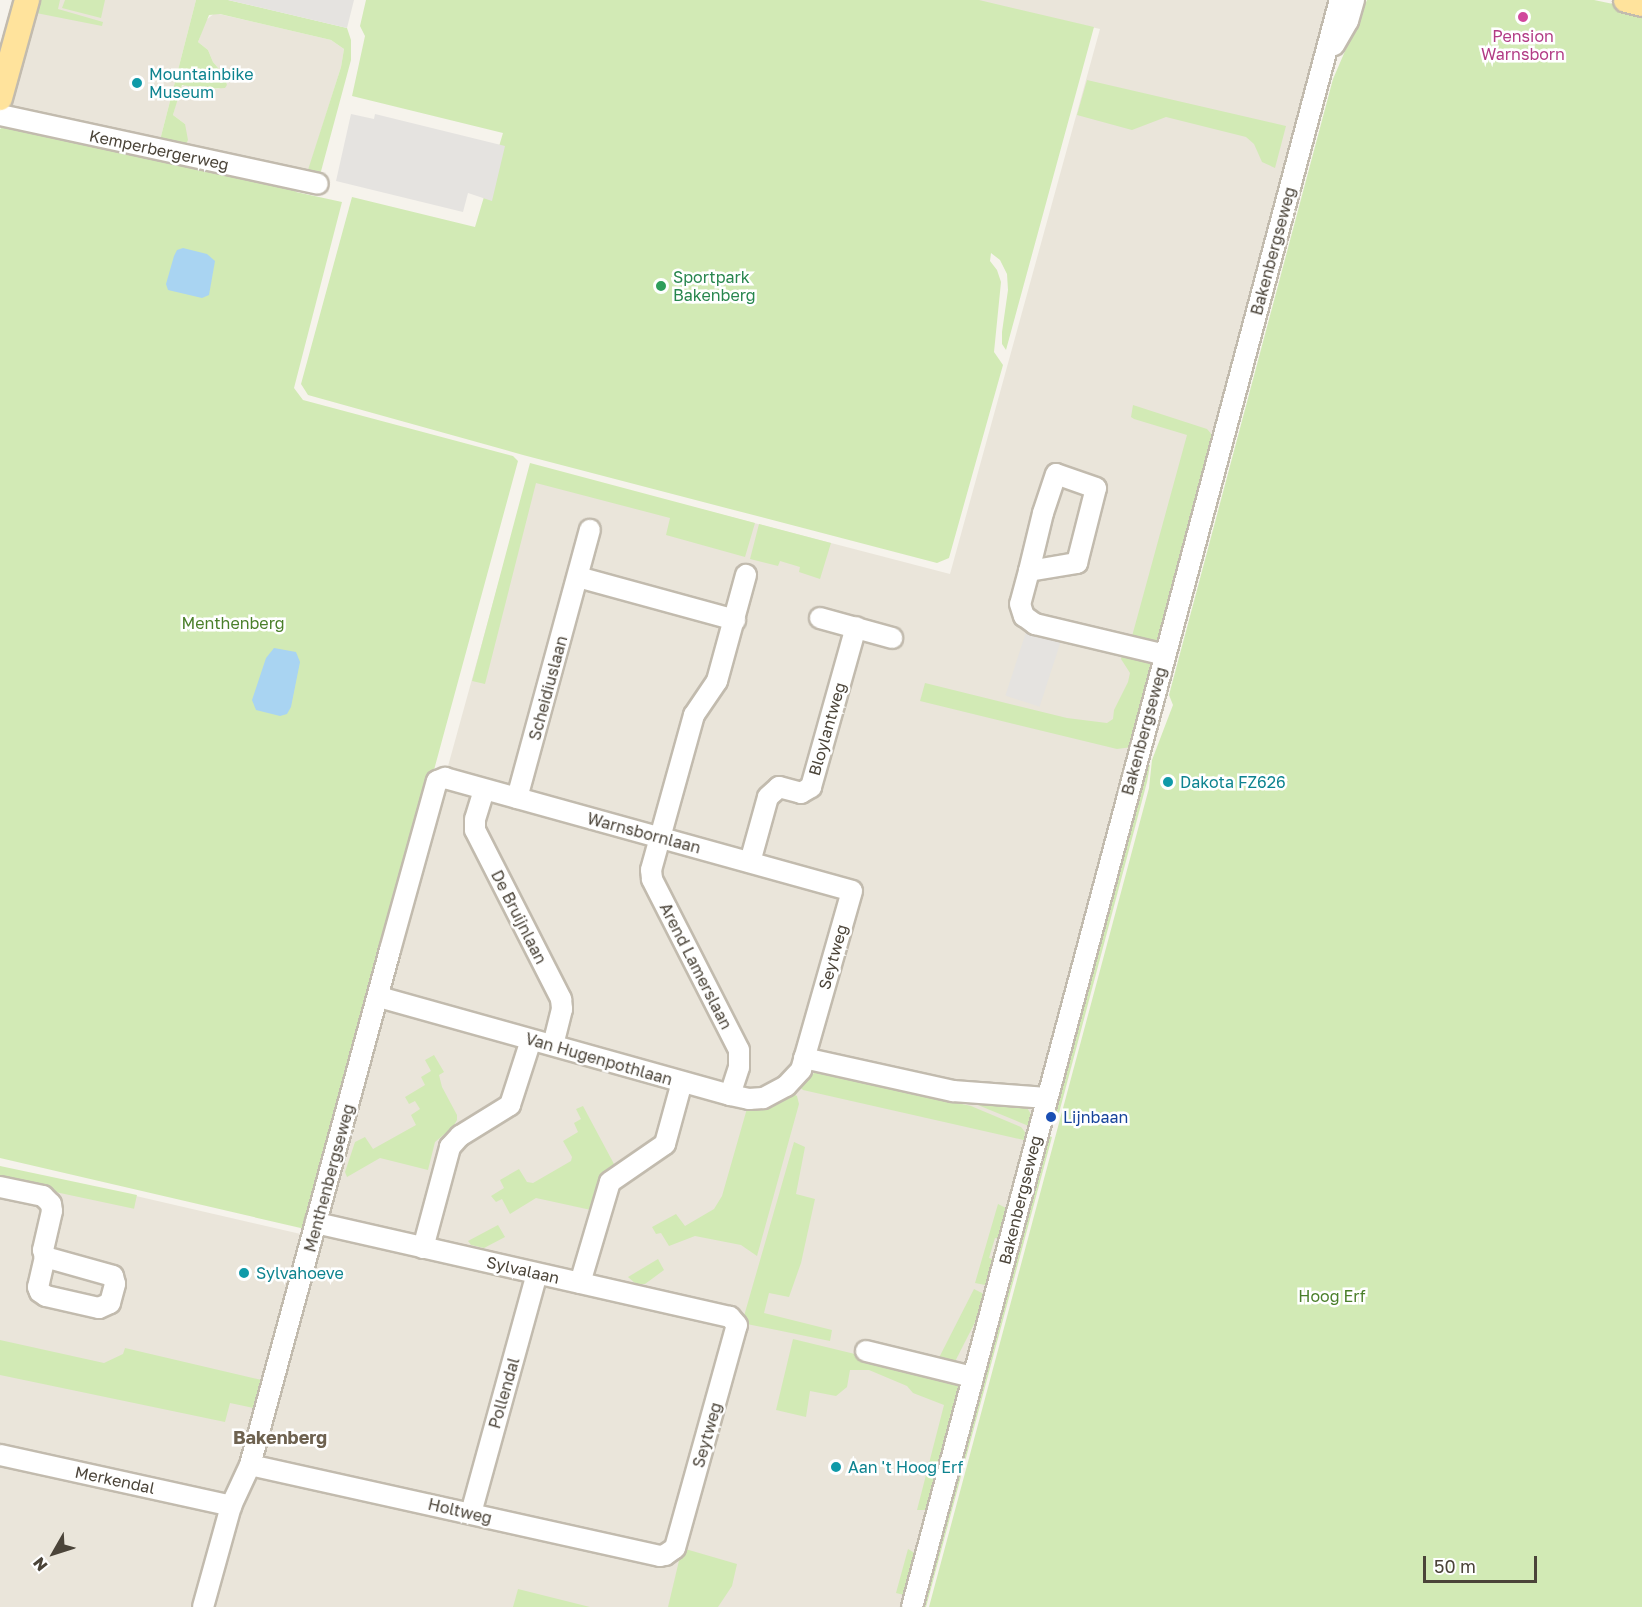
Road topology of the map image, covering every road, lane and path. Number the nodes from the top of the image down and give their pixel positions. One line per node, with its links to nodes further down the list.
1 (27, 0): 7 (main road)
2 (1340, 0): 6 (street, Bakenbergseweg)
3 (1354, 0): 6 (street, Bakenbergseweg)
4 (1626, 0): 5 (main road)
5 (1642, 3)
6 (1326, 57): 18 (street, Bakenbergseweg)
7 (0, 98)
8 (0, 115): 9 (street, Kemperbergerweg)
9 (318, 184)
10 (590, 530): 13 (street, Scheidiuslaan)
11 (1029, 571): 11 (street, Bakenbergseweg); 18 (street, Bakenbergseweg)
12 (746, 575): 15 (street)
13 (578, 577): 15 (street); 21 (street, Scheidiuslaan)
14 (820, 618): 16 (street)
15 (735, 620): 22 (street)
16 (856, 627): 17 (street); 23 (street, Bloylantweg)
17 (892, 638)
18 (1165, 655): 31 (street, Bakenbergseweg)
19 (437, 781): 20 (street, Warnsbornlaan); 25 (street, Menthenbergseweg)
20 (484, 790): 21 (street, Warnsbornlaan); 27 (street, De Bruijnlaan)
21 (517, 798): 22 (street, Warnsbornlaan)
22 (659, 837): 23 (street, Warnsbornlaan); 30 (street, Arend Lamerslaan)
23 (750, 862): 24 (street, Warnsbornlaan)
24 (852, 891): 28 (street, Seytweg)
25 (378, 997): 26 (street, Van Hugenpothlaan); 33 (street, Menthenbergseweg)
26 (531, 1040): 27 (street, Van Hugenpothlaan); 34 (street)
27 (553, 1045): 29 (street, Van Hugenpothlaan)
28 (804, 1058): 30 (street, Van Hugenpothlaan); 31 (street)
29 (682, 1082): 30 (street, Van Hugenpothlaan); 37 (street)
30 (730, 1095)
31 (1047, 1098): 40 (street, Bakenbergseweg)
32 (0, 1186): 35 (street)
33 (316, 1223): 34 (street, Sylvalaan); 42 (street, Menthenbergseweg)
34 (423, 1248): 36 (street, Sylvalaan)
35 (45, 1257)
36 (537, 1274): 37 (street, Sylvalaan); 44 (street, Pollendal)
37 (580, 1283): 38 (street, Sylvalaan)
38 (730, 1317): 45 (street, Seytweg)
39 (866, 1351): 40 (street)
40 (973, 1377): 47 (street, Bakenbergseweg)
41 (0, 1455): 43 (street, Merkendal)
42 (250, 1465): 43 (street, Menthenbergseweg); 44 (street, Holtweg)
43 (231, 1506): 46 (street, Menthenbergseweg)
44 (471, 1513): 45 (street, Holtweg)
45 (670, 1553)
46 (203, 1607)
47 (912, 1607)

